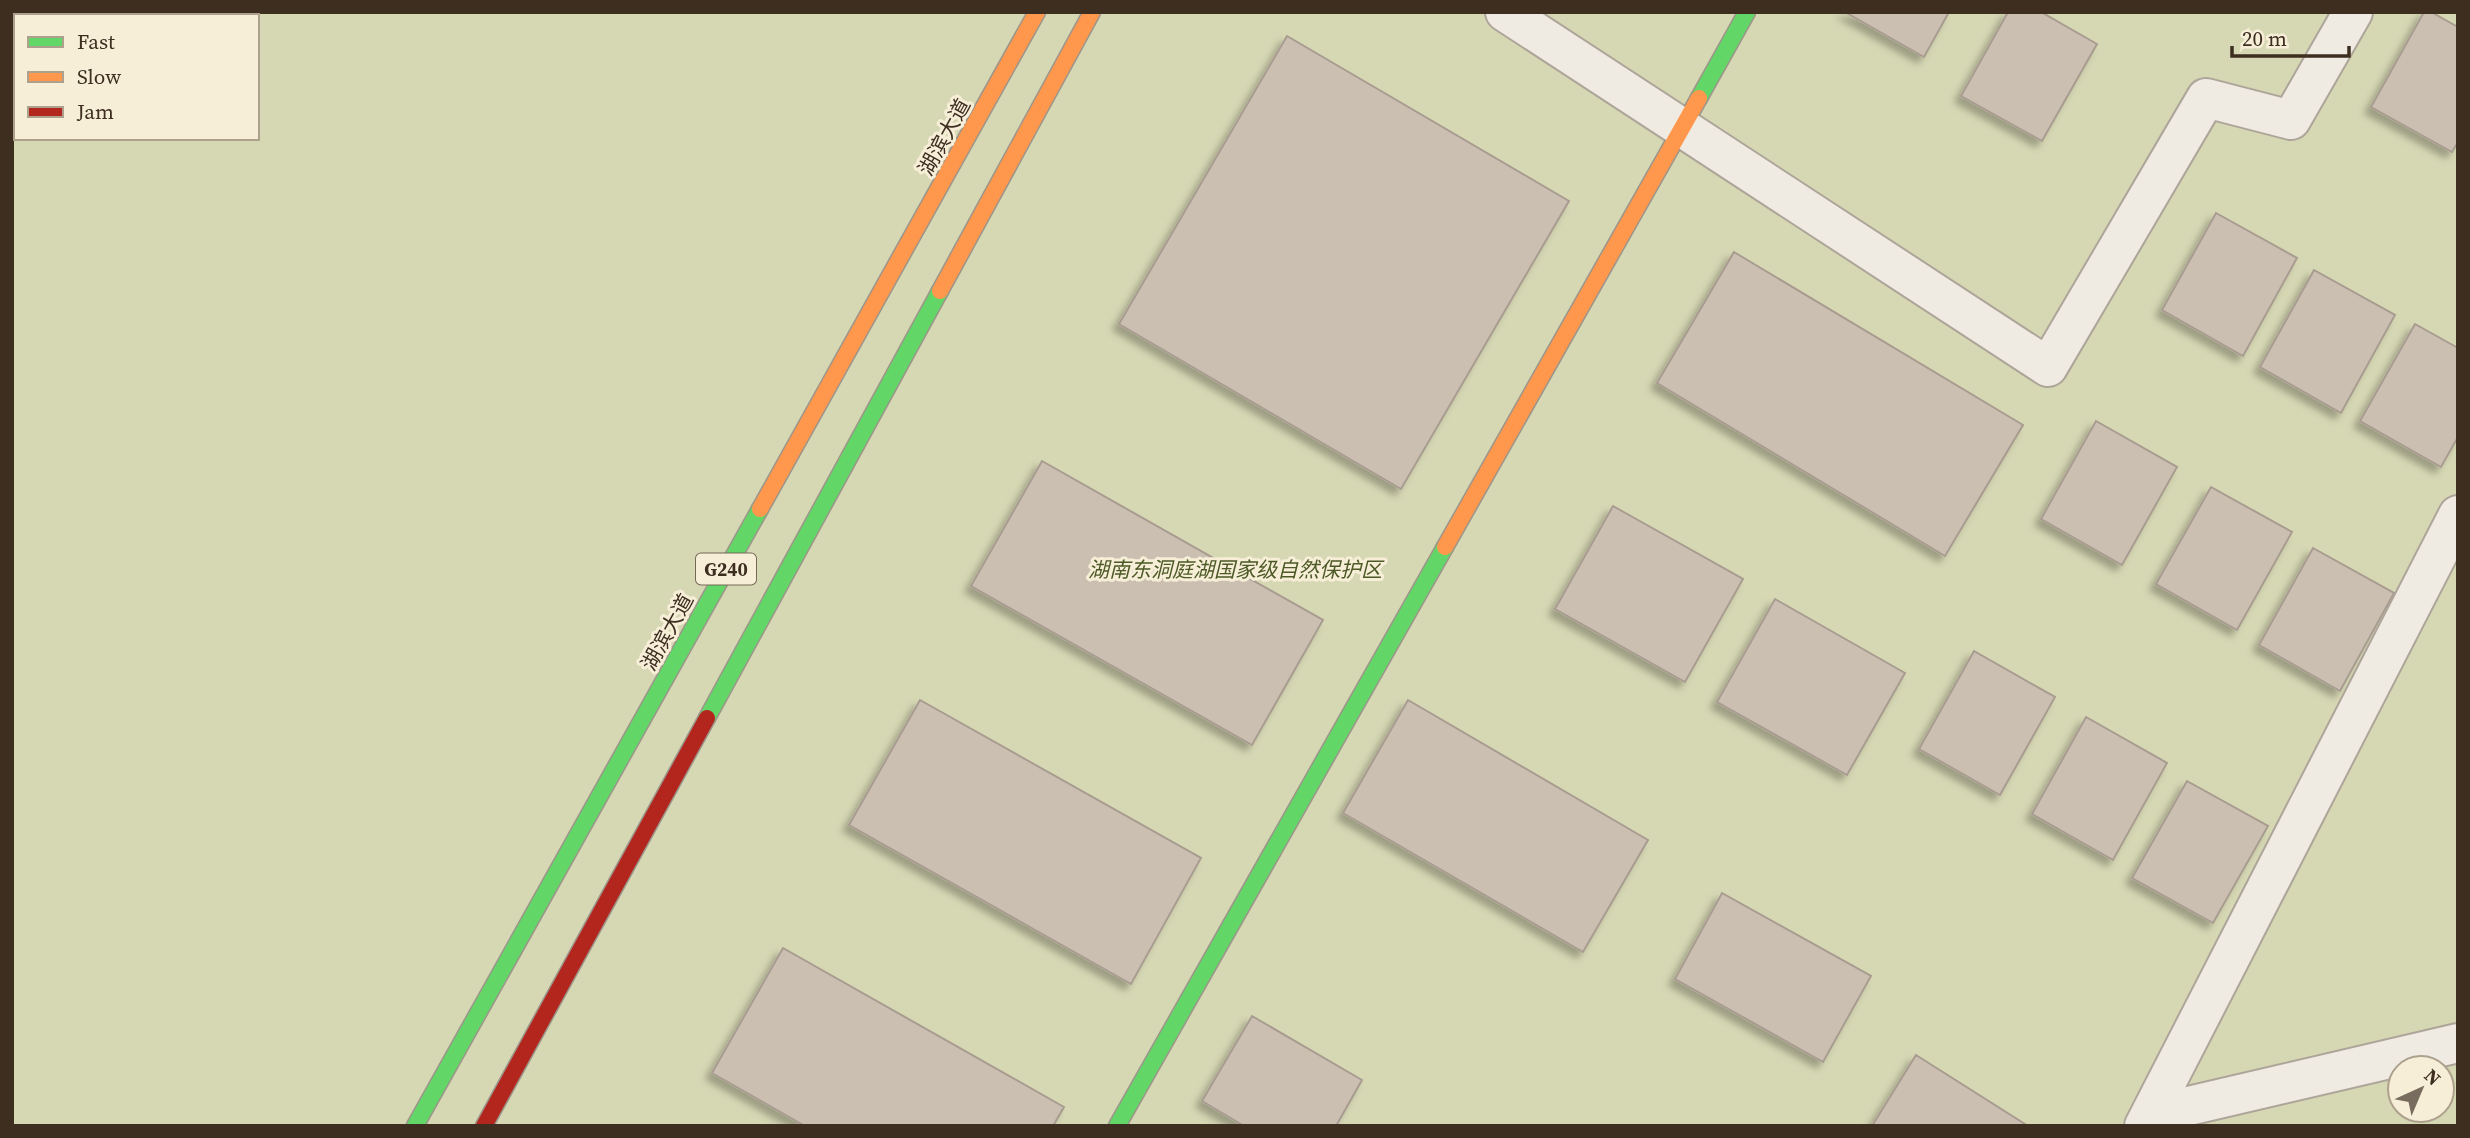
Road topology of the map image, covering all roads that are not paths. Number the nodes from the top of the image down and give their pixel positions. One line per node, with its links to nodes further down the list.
1 (1037, 12): 10 (main road, 湖滨大道 / G240)
2 (1092, 12): 9 (main road, G240)
3 (1505, 12): 5 (street)
4 (1747, 12): 11 (main road)
5 (2353, 12)
6 (2458, 515): 8 (street)
7 (2458, 1043): 8 (street)
8 (2147, 1120)
9 (486, 1125)
10 (415, 1126)
11 (1116, 1126)

